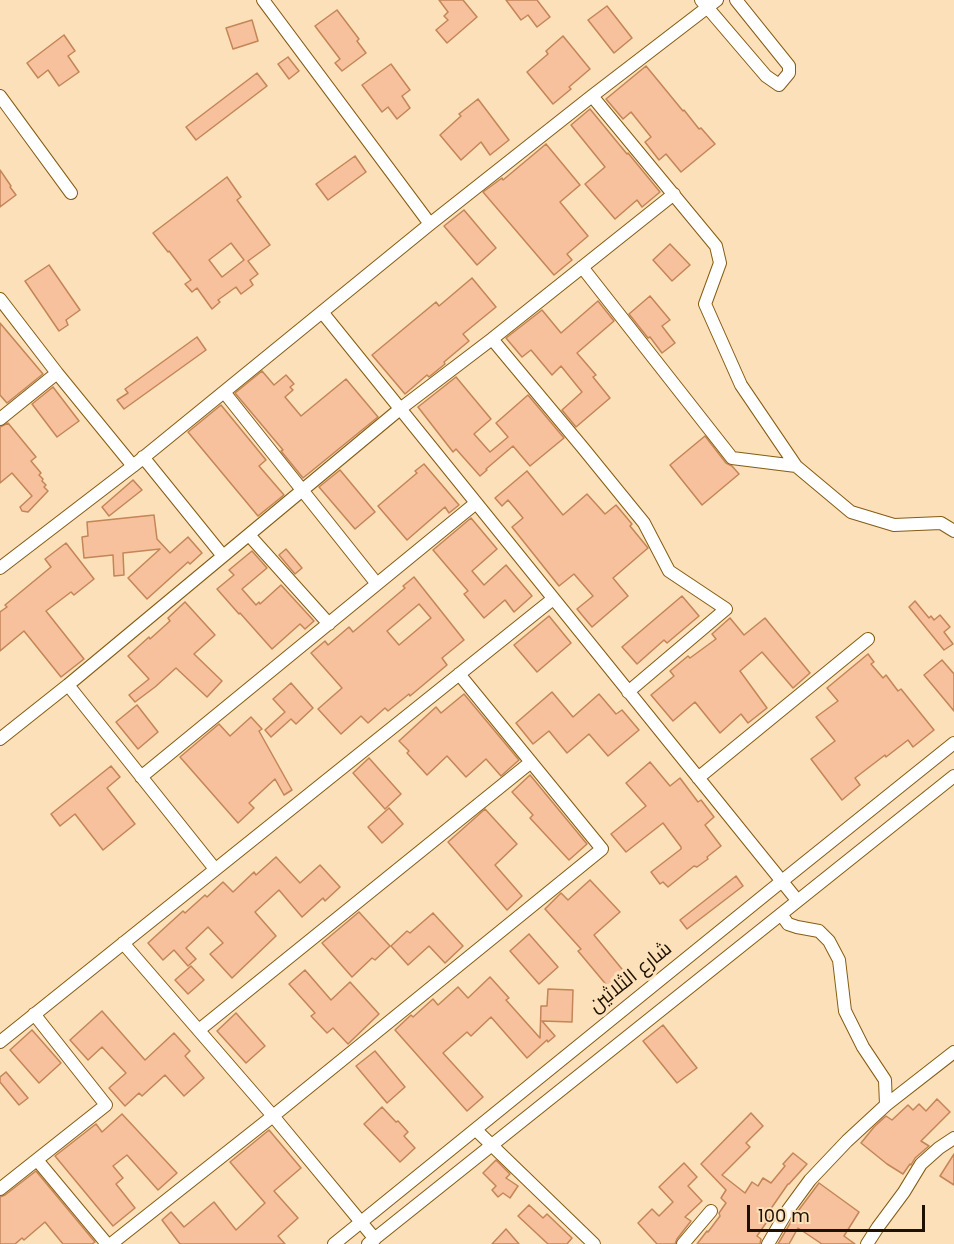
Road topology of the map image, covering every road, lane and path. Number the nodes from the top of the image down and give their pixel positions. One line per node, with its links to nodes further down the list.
1 (263, 0): 8 (street)
2 (736, 0): 3 (street)
3 (709, 3): 5 (street)
4 (0, 96): 6 (street)
5 (592, 96): 7 (street); 8 (street)
6 (71, 193)
7 (674, 194): 9 (street); 19 (street)
8 (430, 225): 11 (street)
9 (582, 267): 12 (street); 19 (street)
10 (0, 299): 13 (street)
11 (322, 312): 14 (street); 15 (street)
12 (492, 339): 15 (street); 32 (street)
13 (57, 374): 16 (street); 18 (street)
14 (224, 392): 17 (street); 20 (street)
15 (400, 409): 20 (street); 21 (street)
16 (0, 419)
17 (143, 457): 18 (street); 24 (street)
18 (133, 465): 25 (street)
19 (796, 465): 22 (street)
20 (302, 491): 23 (street); 26 (street)
21 (476, 503): 26 (street); 27 (street)
22 (954, 531)
23 (249, 535): 24 (street); 28 (street)
24 (223, 556): 31 (street)
25 (0, 568)
26 (377, 584): 28 (street)
27 (553, 599): 30 (street); 32 (street)
28 (328, 624): 37 (street)
29 (868, 639): 38 (street)
30 (459, 674): 35 (street); 39 (street)
31 (68, 685): 33 (street); 37 (street)
32 (628, 692): 38 (street)
33 (0, 739)
34 (954, 743): 40 (street, شارع الثلاثين)
35 (531, 762): 45 (street); 49 (street)
36 (954, 776): 41 (street)
37 (141, 777): 39 (street)
38 (698, 778): 40 (street)
39 (215, 869): 43 (street)
40 (782, 881): 41 (street); 50 (street, شارع الثلاثين)
41 (797, 900): 42 (street)
42 (780, 914): 48 (street); 52 (street)
43 (123, 943): 44 (street); 45 (street)
44 (34, 1014): 46 (street); 53 (street)
45 (199, 1030): 49 (street)
46 (0, 1042)
47 (954, 1052): 48 (street)
48 (886, 1105): 63 (street)
49 (273, 1116): 56 (street); 59 (street)
50 (476, 1130): 52 (street); 56 (street, شارع الثلاثين)
51 (954, 1138): 64 (street)
52 (492, 1145): 57 (street); 61 (street)
53 (37, 1160): 54 (street); 58 (street)
54 (0, 1189)
55 (711, 1211): 62 (street)
56 (362, 1222): 57 (street); 60 (street, شارع الثلاثين)
57 (371, 1241)
58 (107, 1244)
59 (111, 1244)
60 (334, 1244)
61 (594, 1244)
62 (683, 1244)
63 (768, 1244)
64 (867, 1244)

